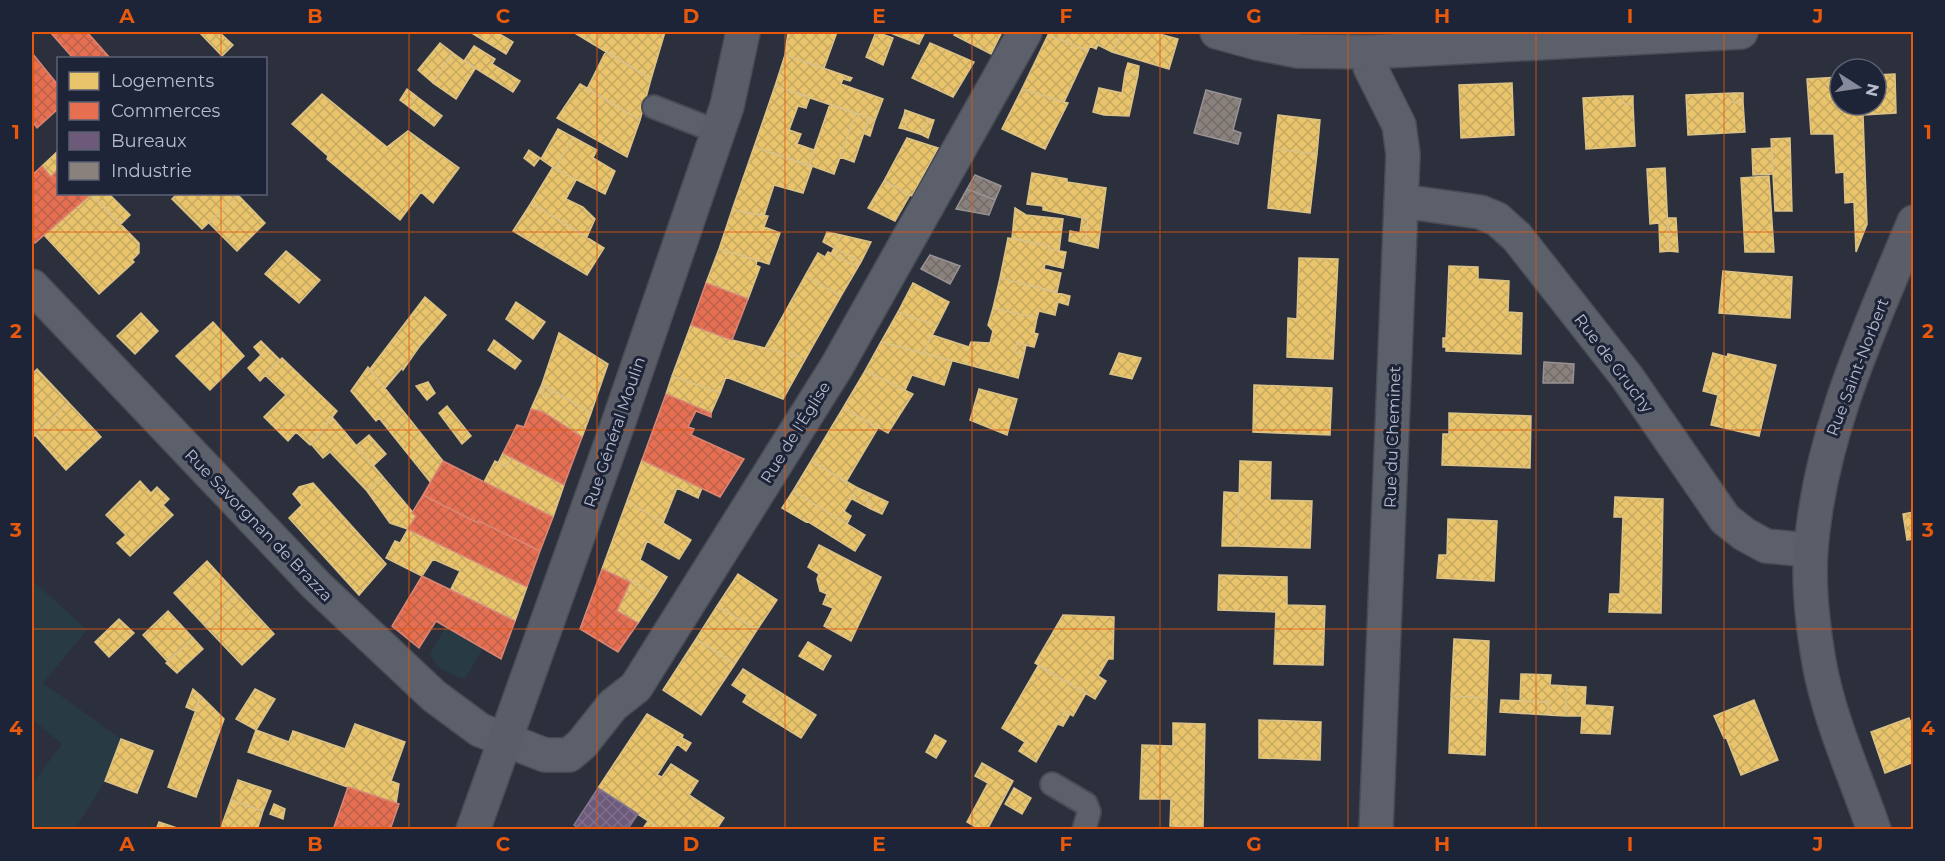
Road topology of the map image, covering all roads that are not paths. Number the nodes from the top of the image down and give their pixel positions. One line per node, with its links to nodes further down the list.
1 (743, 32): 7 (main road, Rue Général Moulin)
2 (1025, 32): 12 (street, Rue de l'Église)
3 (1217, 32): 5 (street)
4 (1741, 32): 5 (street)
5 (1369, 52): 8 (street, Rue du Cheminet)
6 (654, 107): 7 (lane)
7 (718, 132): 12 (main road, Rue Général Moulin)
8 (1401, 201): 11 (street, Rue de Gruchy); 16 (street, Rue du Cheminet)
9 (1914, 222): 11 (main road, Rue Saint-Norbert)
10 (32, 286): 12 (street, Rue Savorgnan de Brazza)
11 (1810, 550): 17 (main road, Rue Saint-Norbert)
12 (506, 740): 14 (main road, Rue Général Moulin)
13 (1052, 784): 15 (lane)
14 (472, 830)
15 (1084, 830)
16 (1376, 830)
17 (1874, 830)

